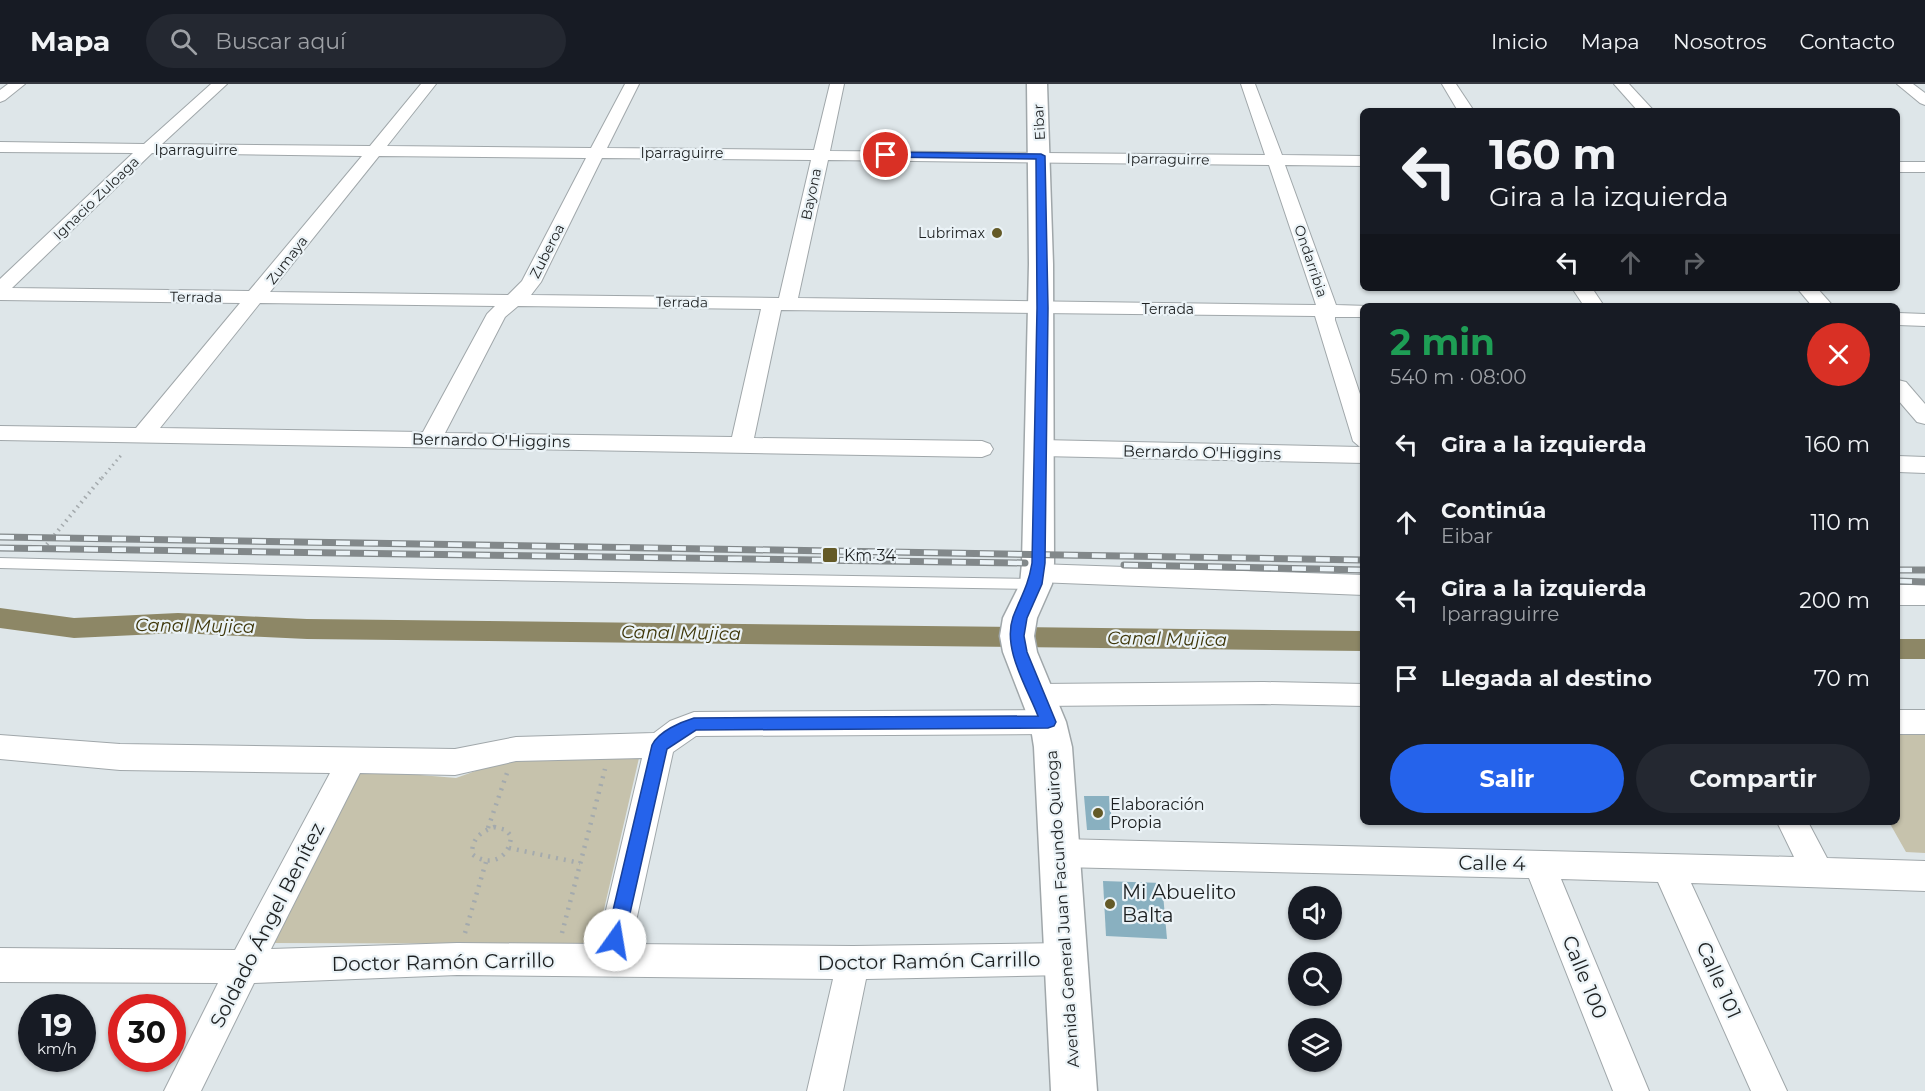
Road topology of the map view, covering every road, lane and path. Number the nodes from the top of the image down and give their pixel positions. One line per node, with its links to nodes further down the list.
1 (18, 84): 11 (street)
2 (220, 84): 16 (street, Ignacio Zuloaga)
3 (429, 84): 17 (street, Zumaya)
4 (632, 84): 18 (street, Zuberoa)
5 (837, 84): 19 (street, Bayona)
6 (1037, 84): 20 (street, Eibar)
7 (1248, 84): 21 (street, Ondarribia)
8 (1449, 84): 13 (street)
9 (1621, 84): 14 (street)
10 (1904, 84): 12 (street)
11 (0, 97)
12 (1925, 100)
13 (1464, 108)
14 (1643, 108)
15 (0, 147): 16 (street, Iparraguirre)
16 (146, 150): 17 (street, Iparraguirre); 25 (street, Ignacio Zuloaga)
17 (373, 150): 18 (street, Iparraguirre); 28 (street, Zumaya)
18 (598, 152): 19 (street, Iparraguirre); 29 (street, Zuberoa)
19 (820, 154): 20 (street, Iparraguirre); 31 (street, Bayona)
20 (1041, 156): 21 (street, Iparraguirre); 32 (street, Eibar)
21 (1276, 160): 22 (street, Iparraguirre); 33 (street, Ondarribia)
22 (1360, 162)
23 (1900, 167): 24 (street)
24 (1925, 167)
25 (0, 289)
26 (1810, 291): 30 (street)
27 (0, 294): 28 (street, Terrada)
28 (257, 297): 29 (street, Terrada); 41 (street, Zumaya)
29 (514, 299): 31 (street, Terrada); 42 (street, Zuberoa)
30 (1820, 303)
31 (780, 304): 32 (street, Terrada); 43 (street, Bayona)
32 (1042, 308): 33 (street, Terrada); 45 (street, Eibar)
33 (1325, 310): 34 (street, Terrada); 39 (street, Ondarribia)
34 (1360, 311)
35 (1900, 319): 36 (street)
36 (1925, 320)
37 (1900, 389): 38 (street)
38 (1925, 417)
39 (1360, 429)
40 (0, 434): 41 (street, Bernardo O'Higgins)
41 (143, 434): 42 (street, Bernardo O'Higgins); 50 (path)
42 (431, 439): 43 (street, Bernardo O'Higgins)
43 (742, 444): 44 (street, Bernardo O'Higgins)
44 (982, 448)
45 (1041, 448): 46 (street, Bernardo O'Higgins); 51 (street, Avenida General Juan Facundo Quiroga)
46 (1360, 455)
47 (1900, 464): 48 (street)
48 (1925, 465)
49 (0, 563): 50 (lane)
50 (16, 564): 51 (lane)
51 (1036, 578): 52 (street); 56 (street, Avenida General Juan Facundo Quiroga)
52 (1360, 585)
53 (1900, 595): 54 (street)
54 (1925, 595)
55 (1360, 695): 56 (street)
56 (1044, 709): 59 (street); 67 (street, Avenida General Juan Facundo Quiroga)
57 (1900, 722): 58 (street)
58 (1925, 722)
59 (660, 745): 61 (street); 77 (street)
60 (0, 747): 63 (street)
61 (610, 748): 62 (street); 69 (path)
62 (516, 749): 63 (street); 65 (path)
63 (352, 760): 80 (street, Soldado Ángel Benítez)
64 (1794, 825): 72 (street)
65 (487, 829): 66 (path); 68 (path)
66 (509, 848): 68 (path); 69 (path)
67 (1060, 853): 70 (street, Calle 4); 75 (street, Avenida General Juan Facundo Quiroga)
68 (486, 862): 74 (path)
69 (580, 863): 76 (path)
70 (1539, 864): 71 (street, Calle 4); 84 (street, Calle 100)
71 (1668, 868): 72 (street, Calle 4); 85 (street, Calle 101)
72 (1818, 872): 73 (street, Calle 4)
73 (1925, 876)
74 (457, 959): 76 (street, Doctor Ramón Carrillo); 80 (street, Doctor Ramón Carrillo)
75 (1066, 959): 78 (street, Doctor Ramón Carrillo); 83 (street, Avenida General Juan Facundo Quiroga)
76 (556, 960): 77 (street, Doctor Ramón Carrillo)
77 (610, 962): 78 (street, Doctor Ramón Carrillo)
78 (853, 963): 82 (street)
79 (0, 965): 80 (street, Doctor Ramón Carrillo)
80 (244, 967): 81 (street, Soldado Ángel Benítez)
81 (182, 1091)
82 (825, 1091)
83 (1074, 1091)
84 (1631, 1091)
85 (1769, 1091)

